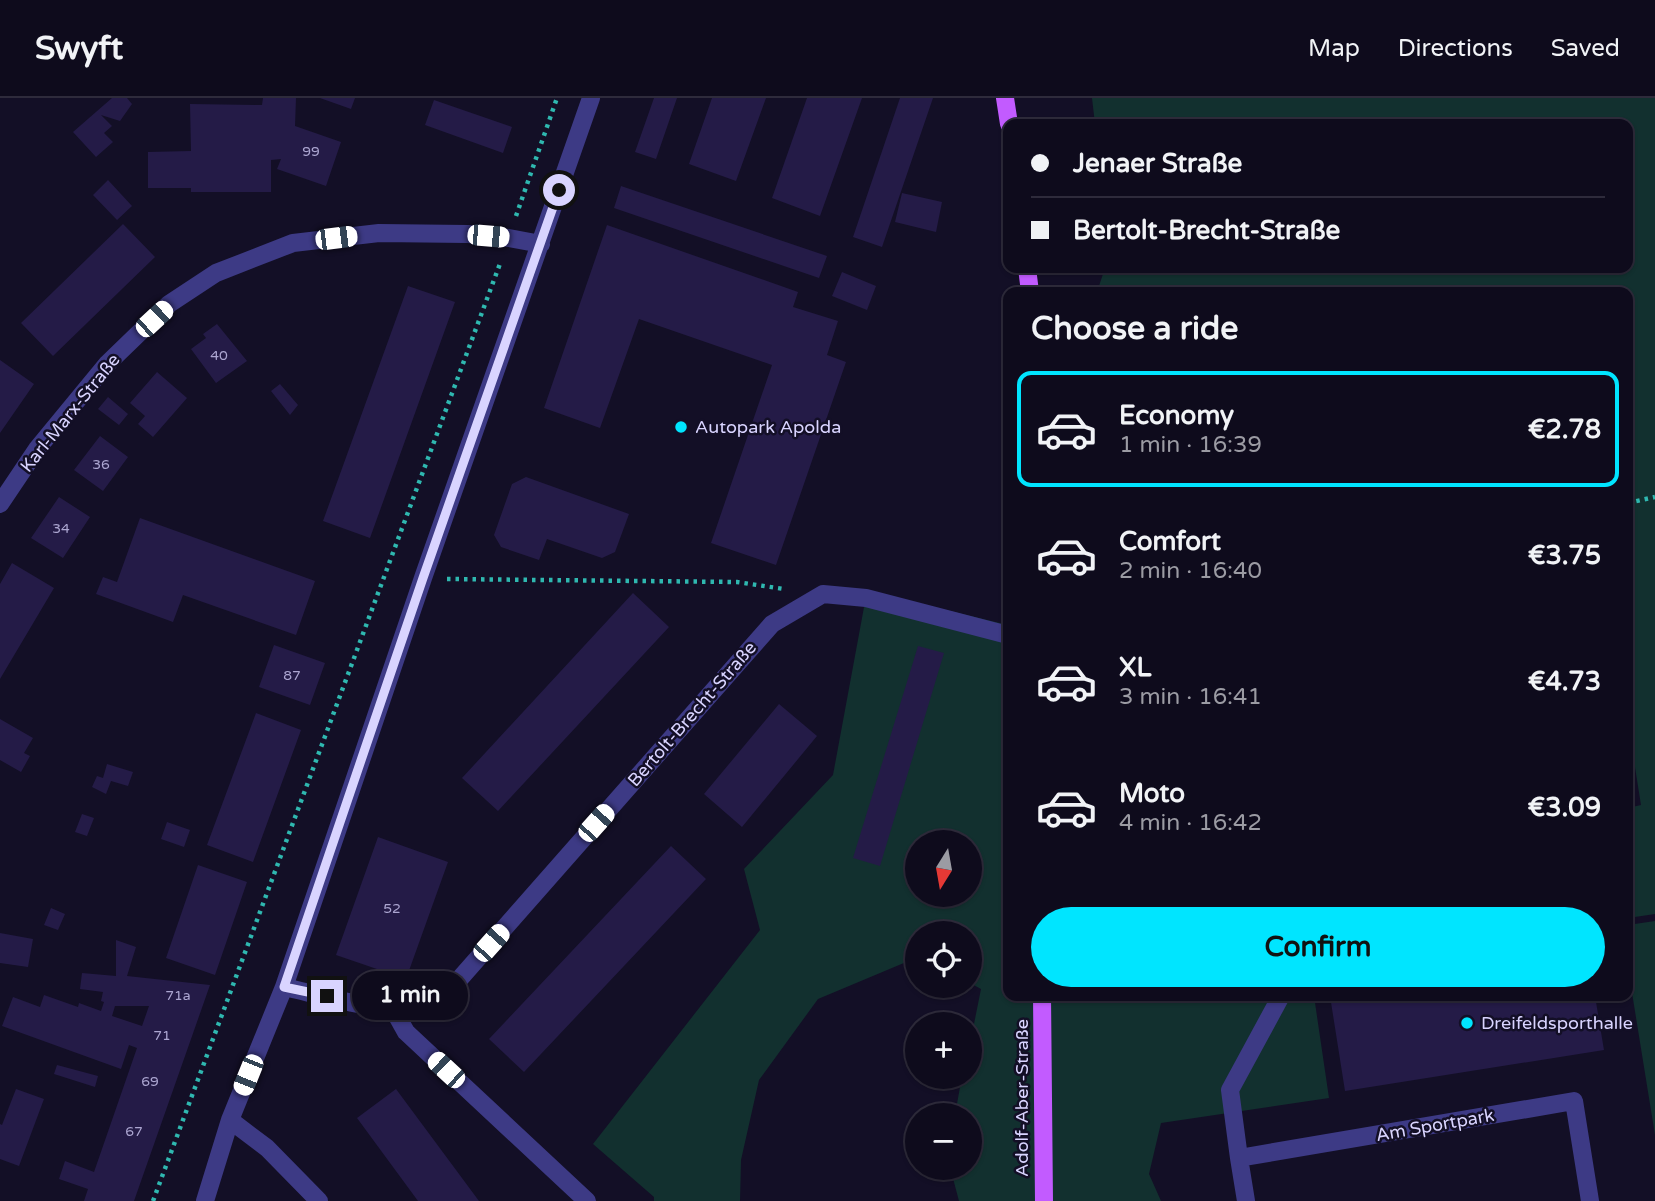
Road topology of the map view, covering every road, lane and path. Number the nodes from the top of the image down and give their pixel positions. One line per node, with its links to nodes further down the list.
1 (557, 98): 5 (path)
2 (591, 98): 6 (street)
3 (1005, 98): 4 (main road)
4 (1008, 119)
5 (509, 238): 6 (street, Karl-Marx-Straße); 9 (street, Karl-Marx-Straße); 19 (path)
6 (541, 244): 10 (street)
7 (1655, 497): 8 (path)
8 (1633, 502)
9 (0, 505)
10 (423, 578): 11 (path); 13 (street)
11 (823, 594): 12 (street); 16 (street, Bertolt-Brecht-Straße)
12 (1003, 634)
13 (284, 987): 16 (street, Bertolt-Brecht-Straße); 17 (street)
14 (1042, 1001): 23 (main road, Adolf-Aber-Straße)
15 (1277, 1001): 18 (street)
16 (391, 1007): 22 (street)
17 (230, 1120): 20 (street); 21 (street)
18 (1239, 1158): 24 (street); 25 (street, Am Sportpark)
19 (153, 1201)
20 (205, 1201)
21 (319, 1201)
22 (587, 1201)
23 (1044, 1201)
24 (1246, 1201)
25 (1590, 1201)

